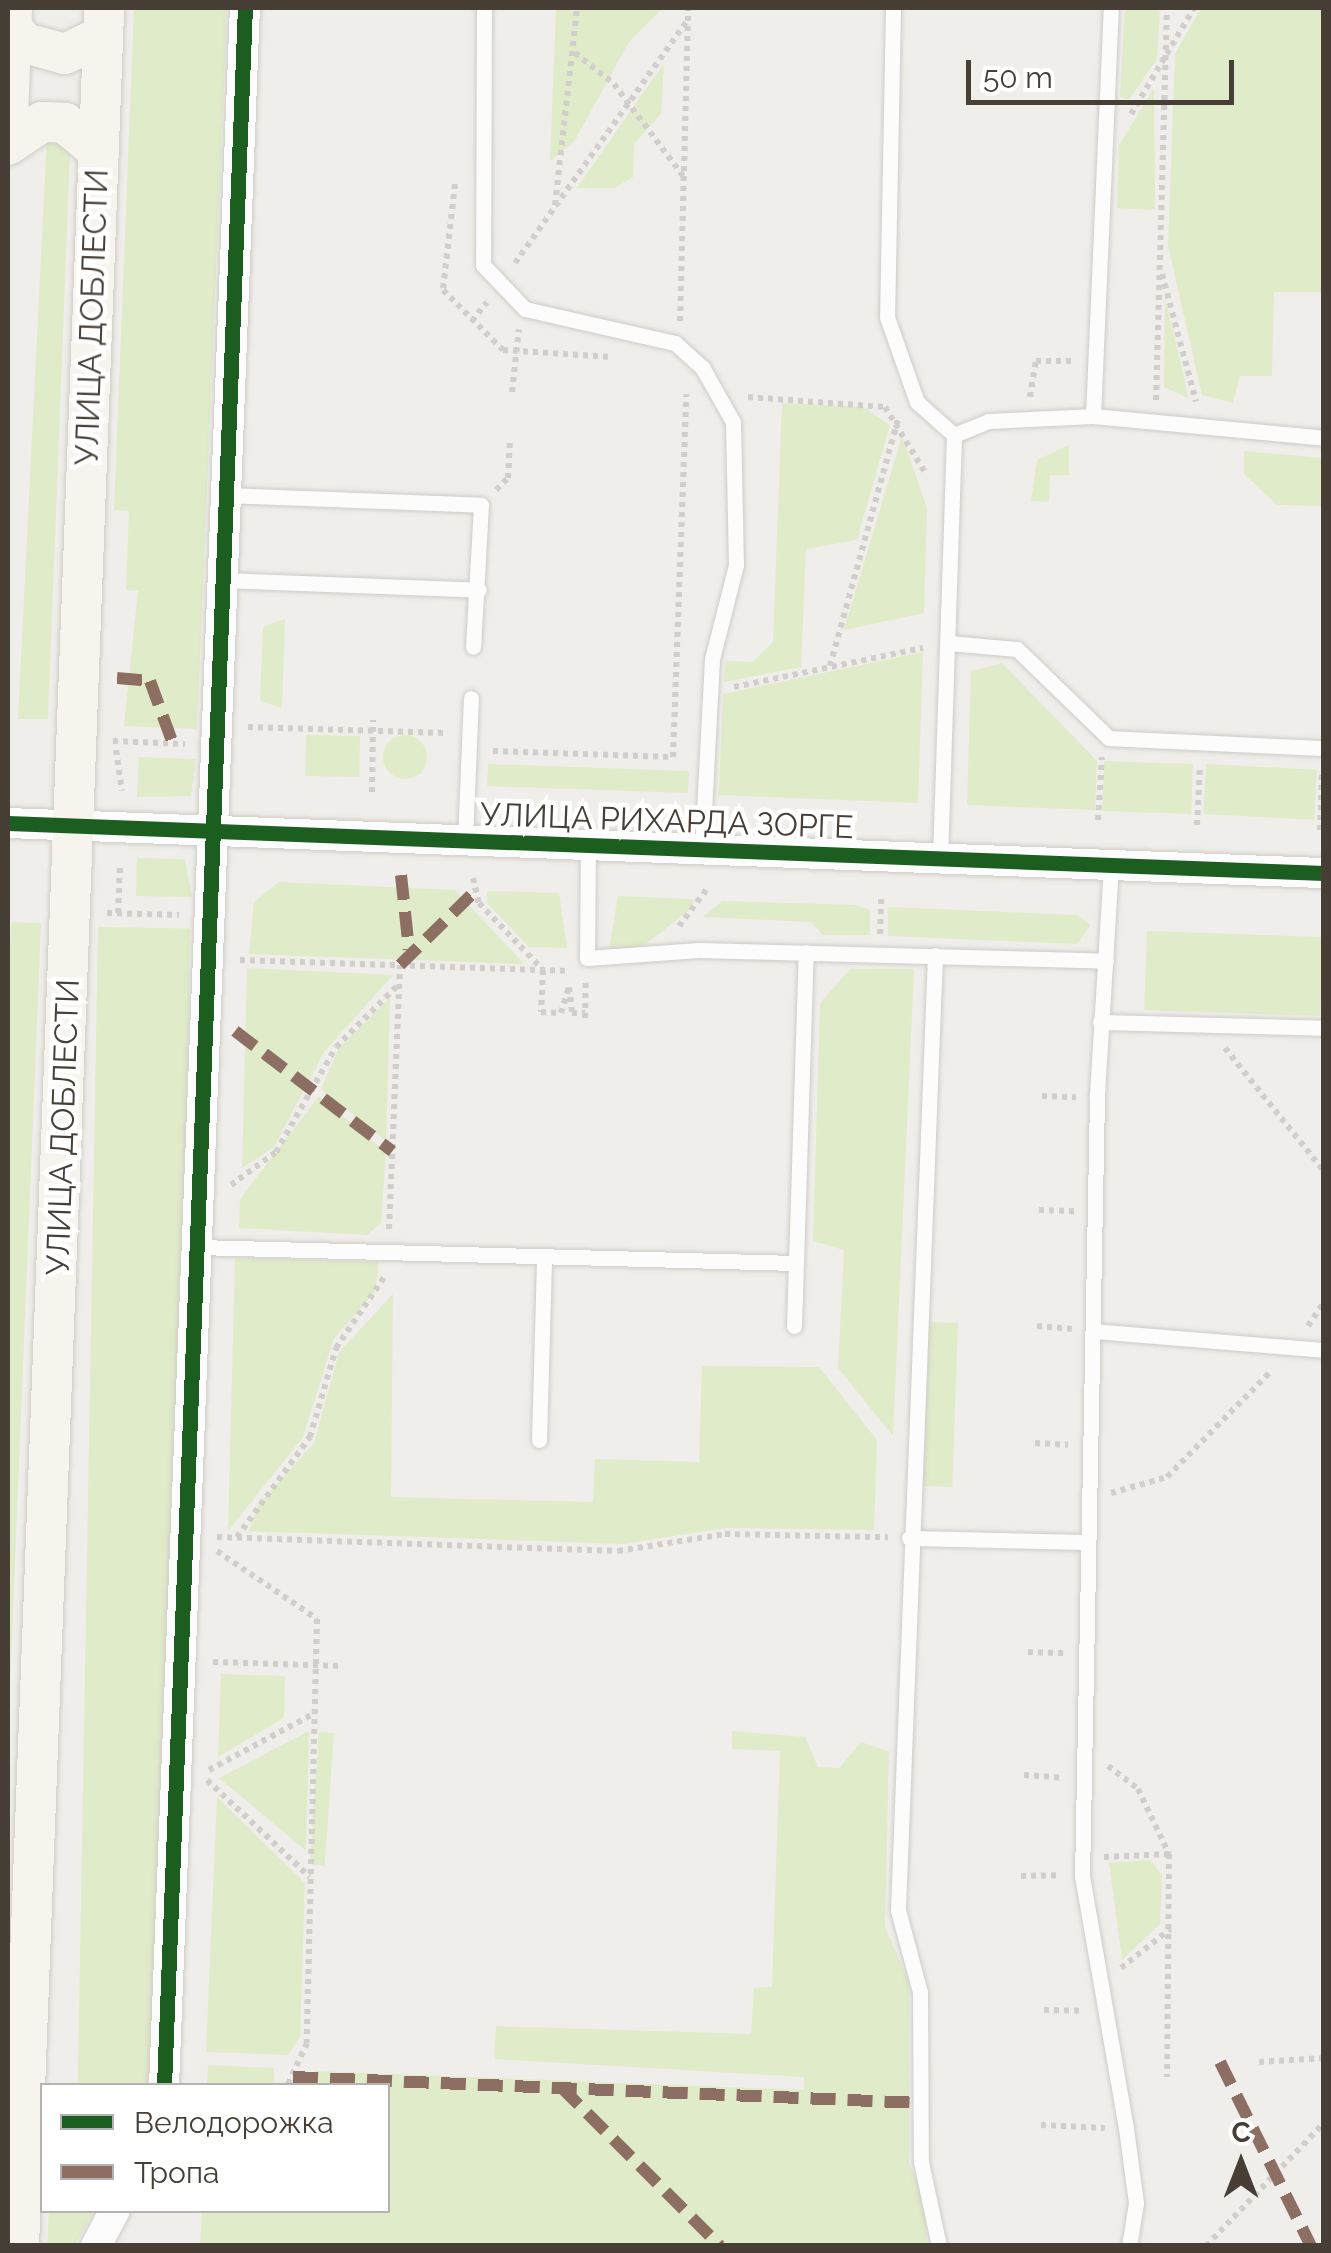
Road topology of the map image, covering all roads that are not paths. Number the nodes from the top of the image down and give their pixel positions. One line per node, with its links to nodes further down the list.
1 (245, 8): 13 (street)
2 (484, 8): 25 (lane)
3 (893, 8): 11 (lane)
4 (1112, 8): 10 (lane)
5 (12, 17): 6 (main road); 7 (main road)
6 (103, 22): 9 (main road, УЛИЦА ДОБЛЕСТИ)
7 (8, 119)
8 (8, 145): 9 (main road)
9 (98, 151): 21 (main road, УЛИЦА ДОБЛЕСТИ)
10 (1093, 416): 11 (lane); 12 (lane)
11 (954, 435): 16 (lane)
12 (1324, 438)
13 (226, 495): 14 (street); 15 (lane)
14 (223, 580): 15 (lane); 22 (street)
15 (478, 590): 17 (lane)
16 (948, 642): 19 (lane); 26 (lane)
17 (473, 647)
18 (470, 698): 23 (lane)
19 (1323, 756)
20 (8, 823): 21 (street, УЛИЦА РИХАРДА ЗОРГЕ)
21 (74, 826): 22 (street, УЛИЦА РИХАРДА ЗОРГЕ); 45 (main road, УЛИЦА ДОБЛЕСТИ)
22 (213, 831): 23 (street, УЛИЦА РИХАРДА ЗОРГЕ); 34 (street)
23 (466, 840): 24 (street, УЛИЦА РИХАРДА ЗОРГЕ)
24 (588, 845): 25 (street, УЛИЦА РИХАРДА ЗОРГЕ); 29 (lane)
25 (702, 849): 26 (street, УЛИЦА РИХАРДА ЗОРГЕ)
26 (940, 858): 27 (street, УЛИЦА РИХАРДА ЗОРГЕ)
27 (1111, 865): 28 (street, УЛИЦА РИХАРДА ЗОРГЕ); 31 (lane)
28 (1324, 873)
29 (806, 952): 30 (lane); 36 (lane)
30 (935, 955): 31 (lane); 41 (lane)
31 (1106, 961): 32 (lane)
32 (1100, 1022): 33 (lane); 38 (lane)
33 (1324, 1028)
34 (197, 1247): 35 (lane); 43 (street)
35 (544, 1256): 36 (lane); 40 (lane)
36 (796, 1264): 37 (lane)
37 (794, 1326)
38 (1093, 1330): 39 (lane); 42 (lane)
39 (1324, 1350)
40 (539, 1440)
41 (909, 1538): 42 (lane); 47 (lane)
42 (1087, 1542): 48 (lane)
43 (164, 2083)
44 (114, 2213): 46 (street)
45 (19, 2246)
46 (96, 2246)
47 (939, 2246)
48 (1130, 2246)

